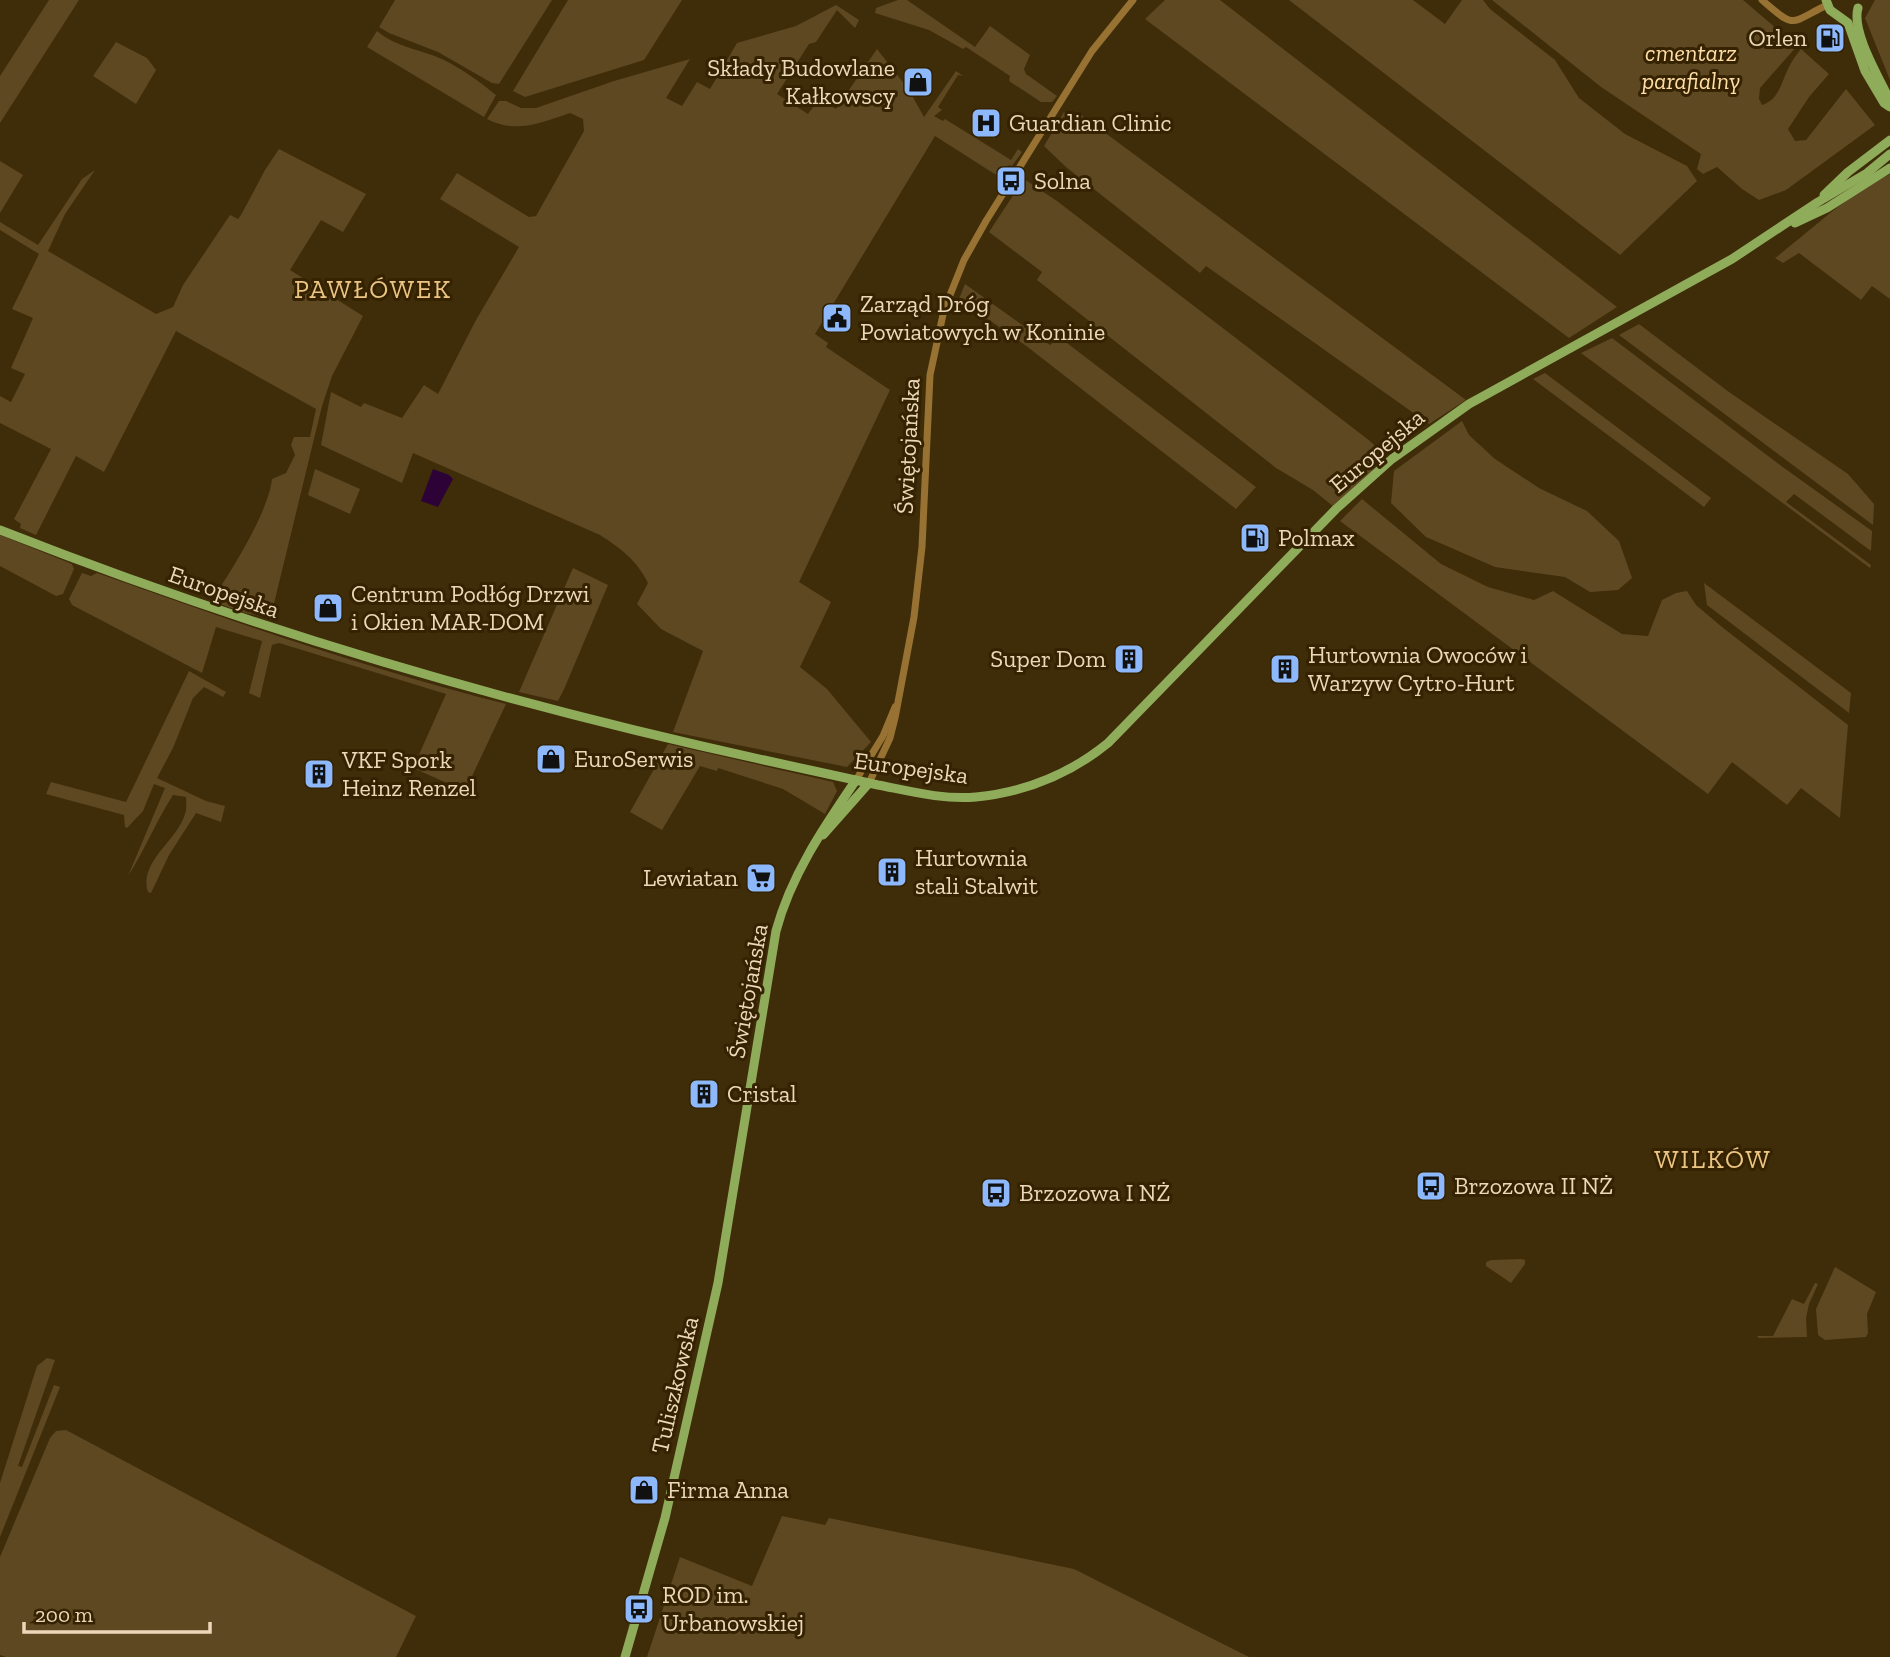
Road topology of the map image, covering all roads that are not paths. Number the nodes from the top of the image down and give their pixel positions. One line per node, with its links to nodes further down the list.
1 (1133, 0): 14 (street, Świętojańska)
2 (1762, 0): 3 (street)
3 (1826, 3): 5 (main road)
4 (1860, 4): 5 (main road); 6 (main road)
5 (1835, 13): 7 (main road)
6 (1890, 101)
7 (1890, 107)
8 (1888, 141): 11 (main road, Europejska)
9 (1890, 154): 11 (main road, Europejska)
10 (1890, 169): 12 (main road)
11 (1818, 202): 12 (main road, Europejska)
12 (1775, 232): 16 (main road, Europejska)
13 (0, 530): 15 (main road, Europejska)
14 (899, 697): 15 (street, Świętojańska); 16 (street, Świętojańska)
15 (856, 780): 16 (main road, Europejska); 17 (main road, Świętojańska)
16 (869, 783): 17 (main road, Świętojańska)
17 (819, 838): 18 (main road, Świętojańska)
18 (733, 1200): 19 (main road, Tuliszkowska)
19 (625, 1657)

